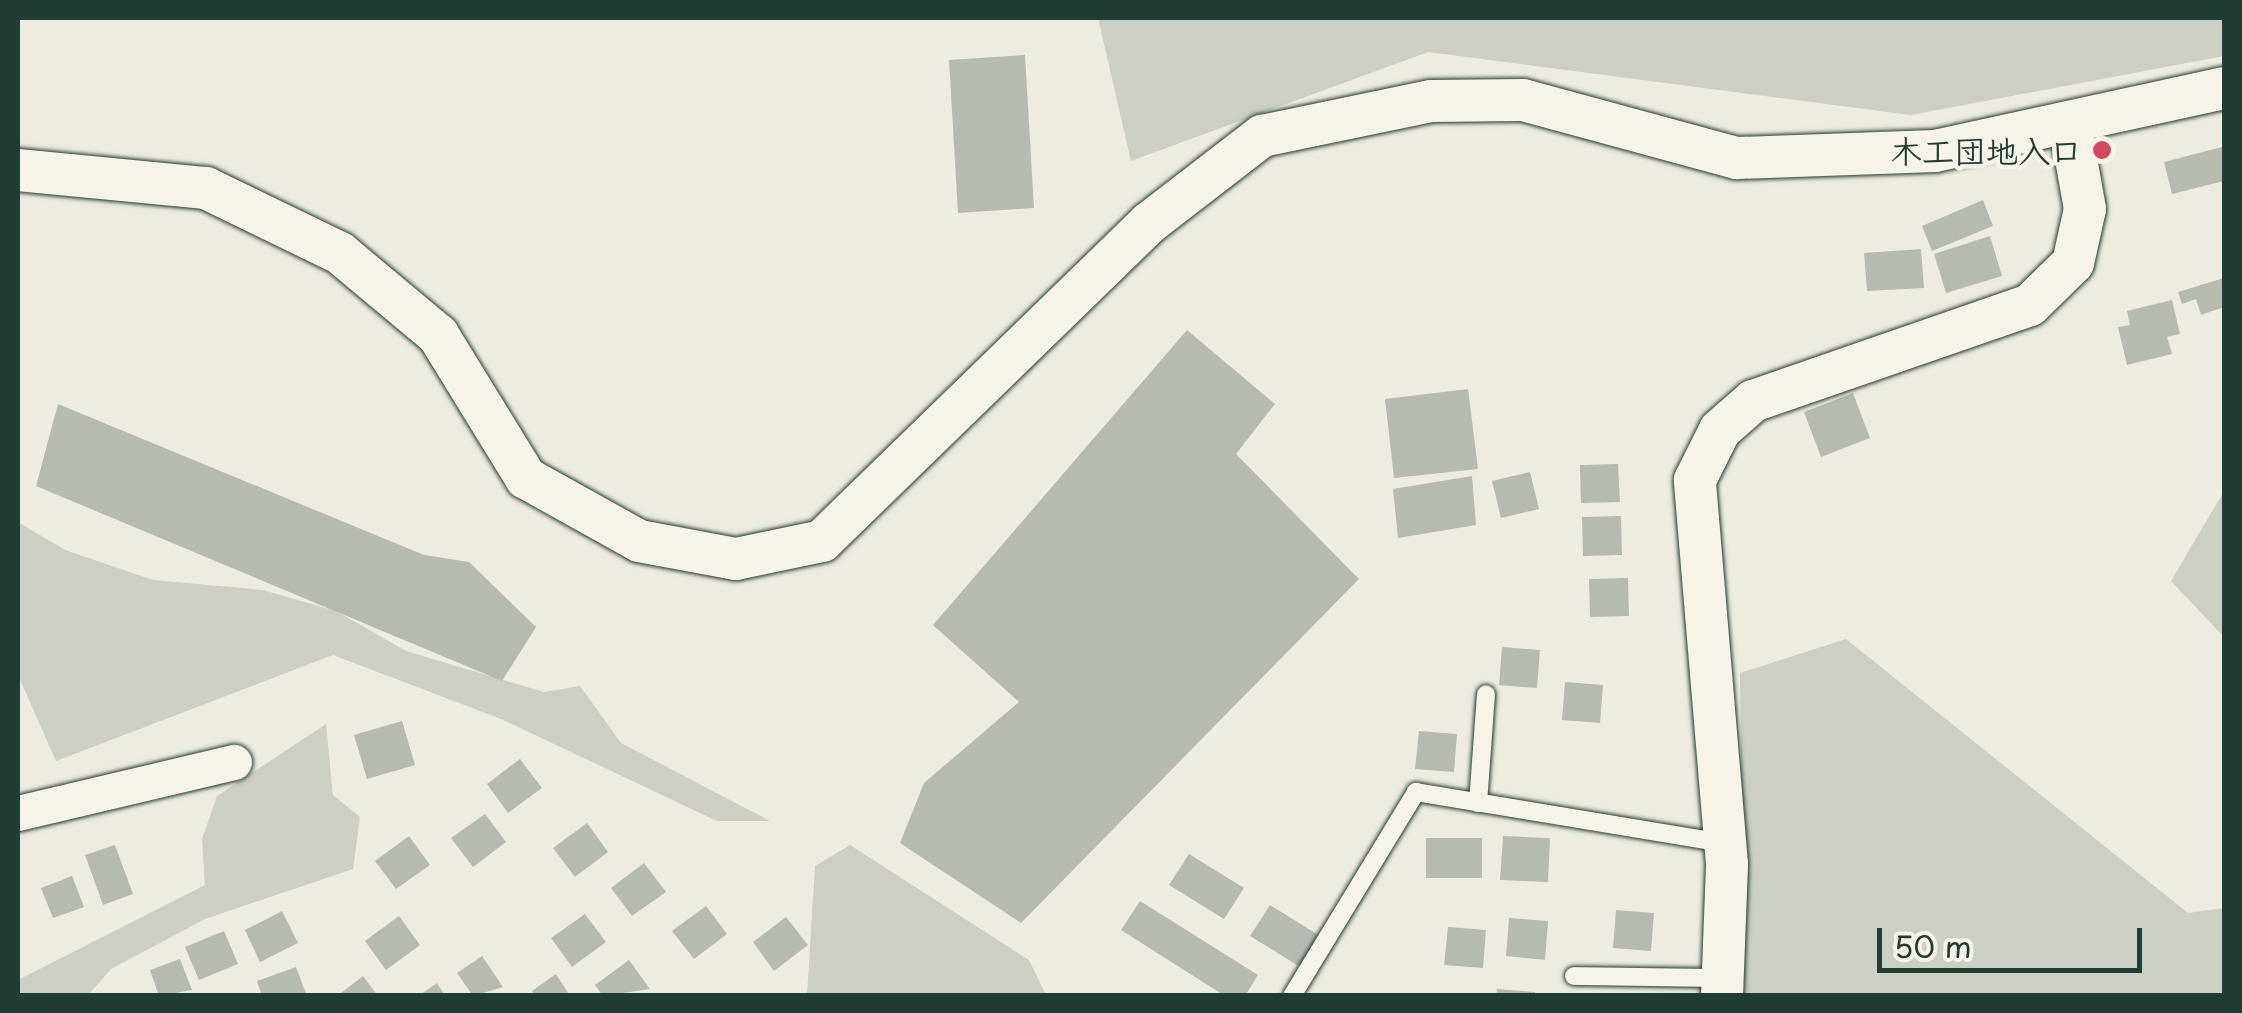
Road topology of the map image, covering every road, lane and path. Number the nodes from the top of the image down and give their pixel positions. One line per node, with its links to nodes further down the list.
1 (2224, 88): 2 (street)
2 (2070, 125): 3 (street); 8 (street)
3 (18, 170)
4 (1486, 694): 6 (lane)
5 (234, 762): 7 (street)
6 (1478, 803): 8 (lane); 11 (lane)
7 (18, 813)
8 (1725, 843): 10 (street)
9 (1574, 976): 10 (lane)
10 (1722, 987)
11 (1292, 996)

